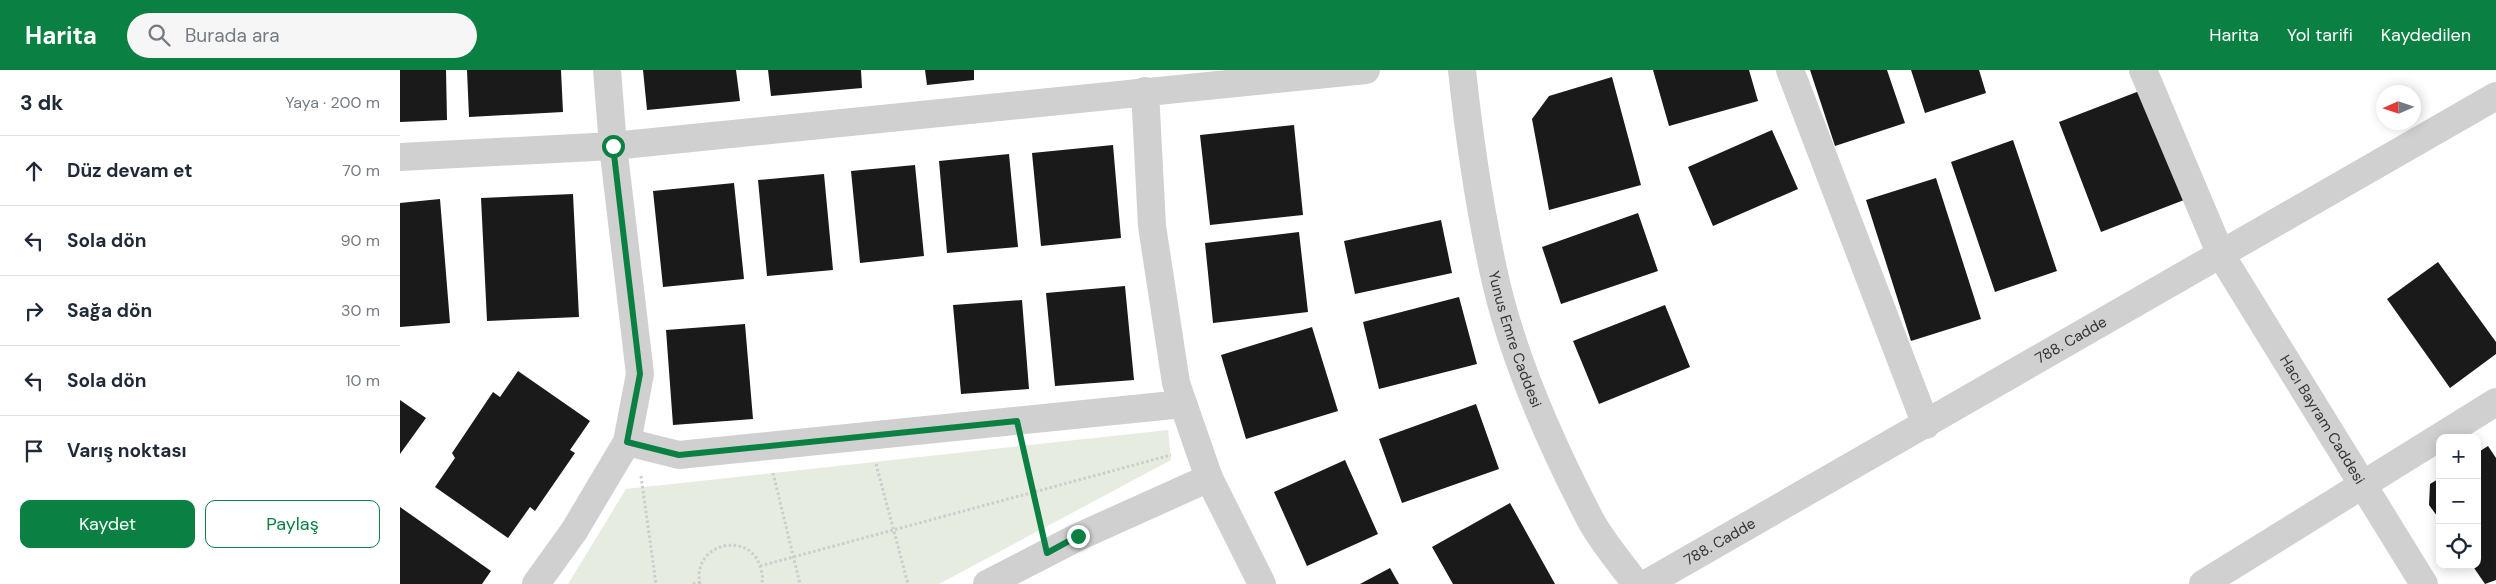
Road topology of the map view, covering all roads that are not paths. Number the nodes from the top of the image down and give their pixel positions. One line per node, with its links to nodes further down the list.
1 (607, 70): 8 (street)
2 (1366, 70): 6 (street)
3 (1462, 70): 20 (street, Yunus Emre Caddesi)
4 (1790, 70): 13 (street)
5 (2142, 70): 10 (street, Hacı Bayram Caddesi)
6 (1145, 91): 8 (street); 12 (street)
7 (2496, 96): 10 (street, 788. Cadde)
8 (613, 146): 9 (street); 14 (street)
9 (400, 157)
10 (2221, 255): 13 (street, 788. Cadde); 16 (street, Hacı Bayram Caddesi)
11 (2496, 402): 16 (street)
12 (1183, 404): 14 (street); 15 (street)
13 (1926, 425): 21 (street, 788. Cadde)
14 (632, 443): 17 (street)
15 (1209, 478): 18 (street); 19 (street)
16 (2362, 485): 22 (street); 23 (street, Hacı Bayram Caddesi)
17 (536, 584)
18 (987, 584)
19 (1262, 584)
20 (1636, 584)
21 (1646, 584)
22 (2204, 584)
23 (2424, 584)

